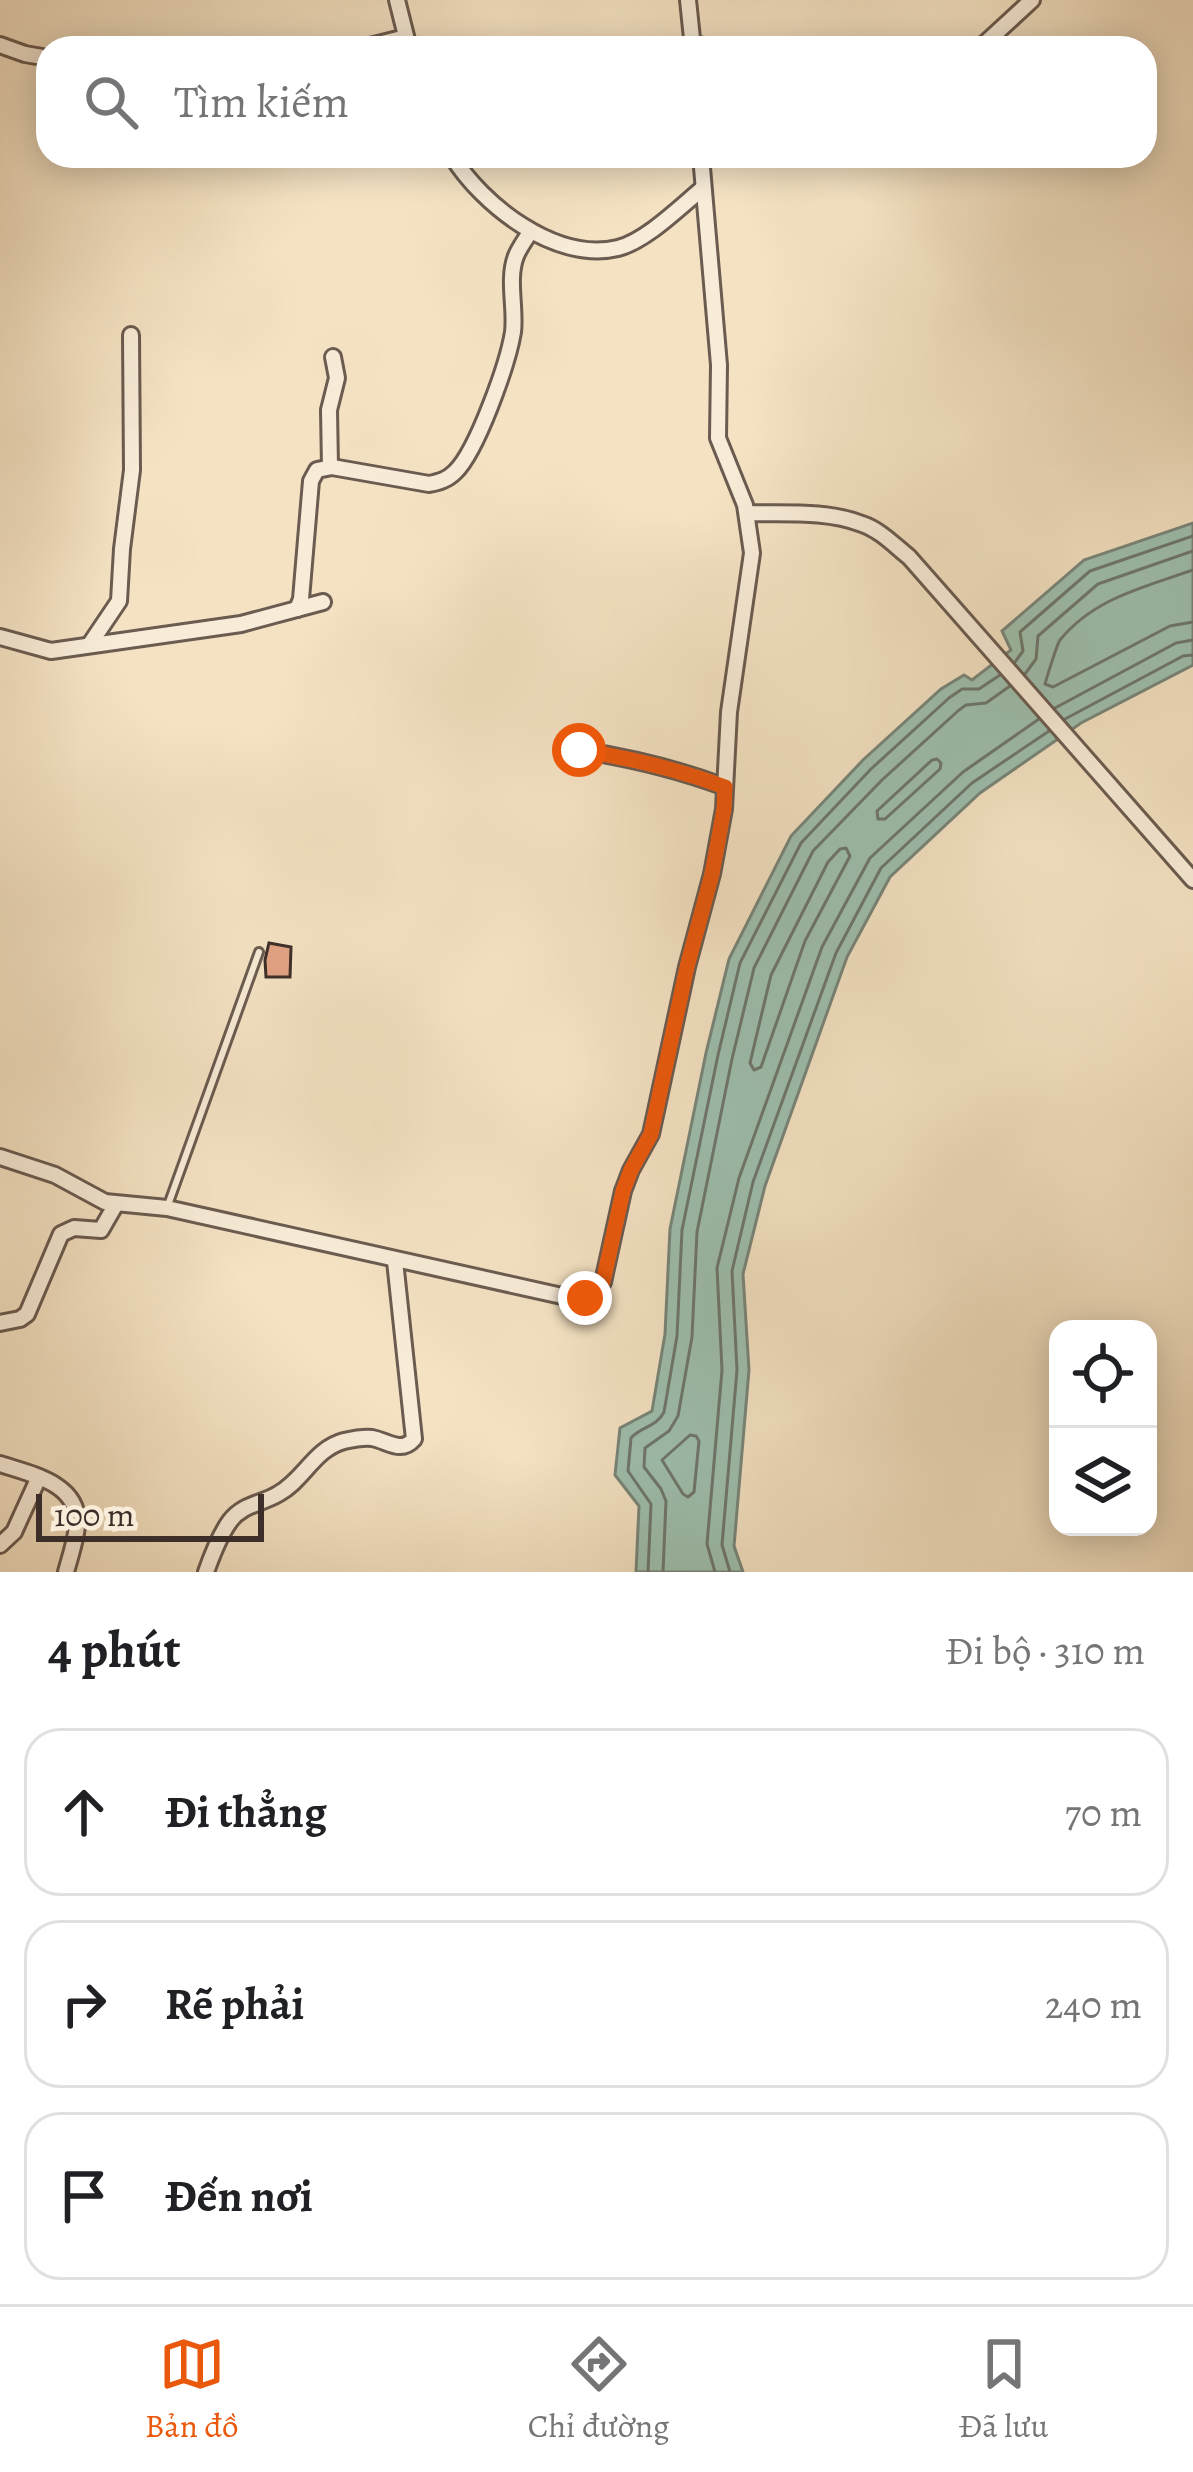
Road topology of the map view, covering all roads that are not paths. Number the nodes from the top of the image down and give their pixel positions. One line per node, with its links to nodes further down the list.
1 (397, 0): 4 (street)
2 (688, 0): 5 (street)
3 (1033, 0): 6 (street)
4 (406, 36)
5 (692, 36)
6 (993, 36)
7 (0, 45): 8 (street)
8 (36, 56)
9 (462, 168): 12 (street)
10 (702, 168): 11 (street)
11 (704, 188): 12 (street); 16 (street)
12 (530, 232): 15 (street)
13 (130, 334): 20 (street)
14 (333, 357): 15 (street)
15 (329, 467): 18 (street)
16 (747, 513): 22 (street); 23 (street)
17 (323, 602): 18 (street)
18 (297, 609): 20 (street)
19 (0, 637): 20 (street)
20 (90, 644)
21 (579, 750): 22 (street)
22 (725, 787): 28 (street)
23 (1193, 880)
24 (259, 952): 27 (lane)
25 (0, 1157): 26 (street)
26 (116, 1204): 27 (street); 29 (street)
27 (167, 1208): 28 (street)
28 (395, 1261): 34 (street)
29 (0, 1323)
30 (0, 1464): 31 (street)
31 (39, 1477): 32 (street); 33 (street)
32 (0, 1545)
33 (66, 1572)
34 (206, 1572)

